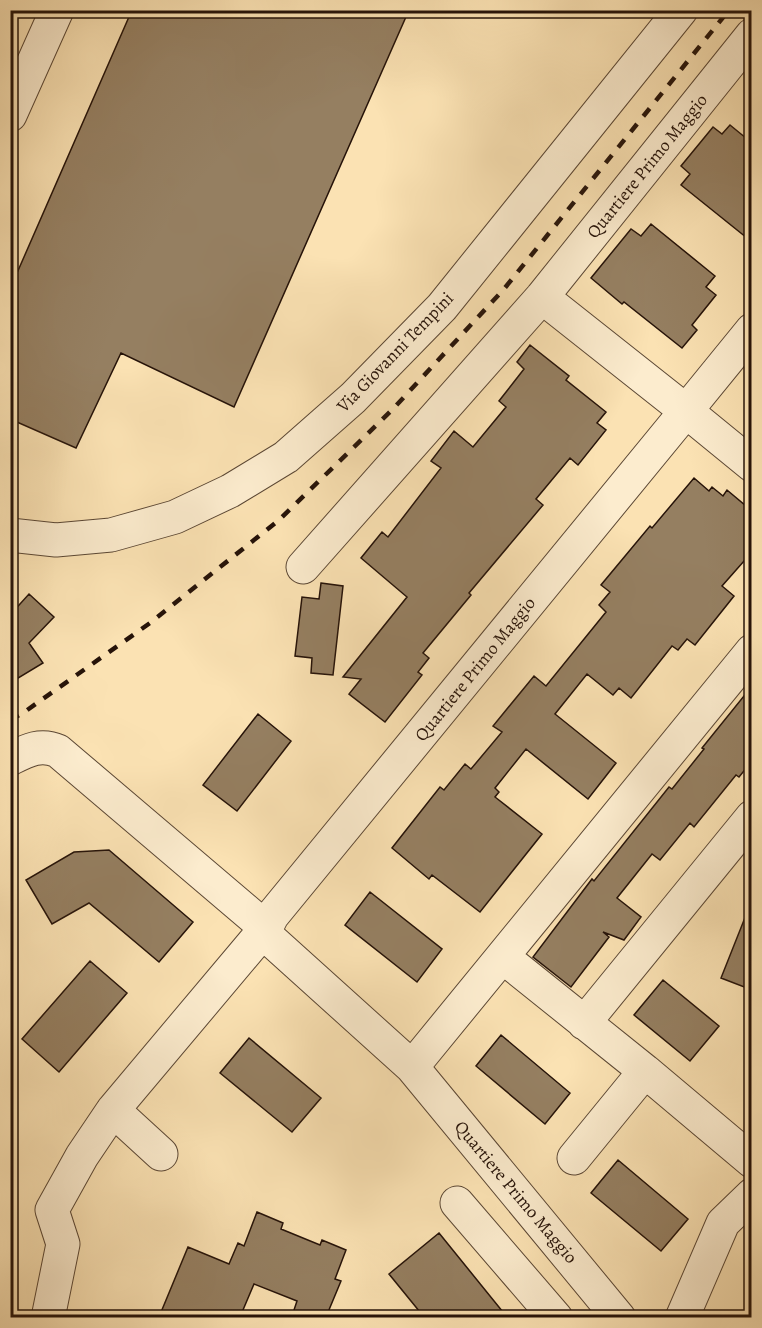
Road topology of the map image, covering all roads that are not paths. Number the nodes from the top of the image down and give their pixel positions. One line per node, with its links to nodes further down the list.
1 (57, 10): 4 (street)
2 (681, 10): 9 (street, Via Giovanni Tempini)
3 (752, 35): 5 (street, Quartiere Primo Maggio)
4 (10, 115)
5 (542, 297): 7 (street); 10 (street, Quartiere Primo Maggio)
6 (752, 330): 7 (street, Quartiere Primo Maggio)
7 (686, 411): 8 (street); 14 (street, Quartiere Primo Maggio)
8 (752, 465)
9 (10, 535)
10 (303, 567)
11 (752, 651): 15 (street)
12 (10, 759): 14 (street, Quartiere Primo Maggio)
13 (752, 817): 16 (street)
14 (266, 928): 17 (street, Quartiere Primo Maggio); 19 (street, Quartiere Primo Maggio)
15 (502, 957): 16 (street); 17 (street)
16 (585, 1023): 18 (street)
17 (412, 1067): 25 (street, Quartiere Primo Maggio)
18 (645, 1071): 21 (street); 22 (street)
19 (113, 1110): 20 (street); 27 (street, Quartiere Primo Maggio)
20 (161, 1154)
21 (574, 1158)
22 (752, 1161)
23 (752, 1195): 30 (street)
24 (457, 1203): 26 (street)
25 (549, 1232): 26 (street); 29 (street, Quartiere Primo Maggio)
26 (512, 1266): 28 (street)
27 (48, 1317)
28 (556, 1317)
29 (619, 1317)
30 (682, 1317)

